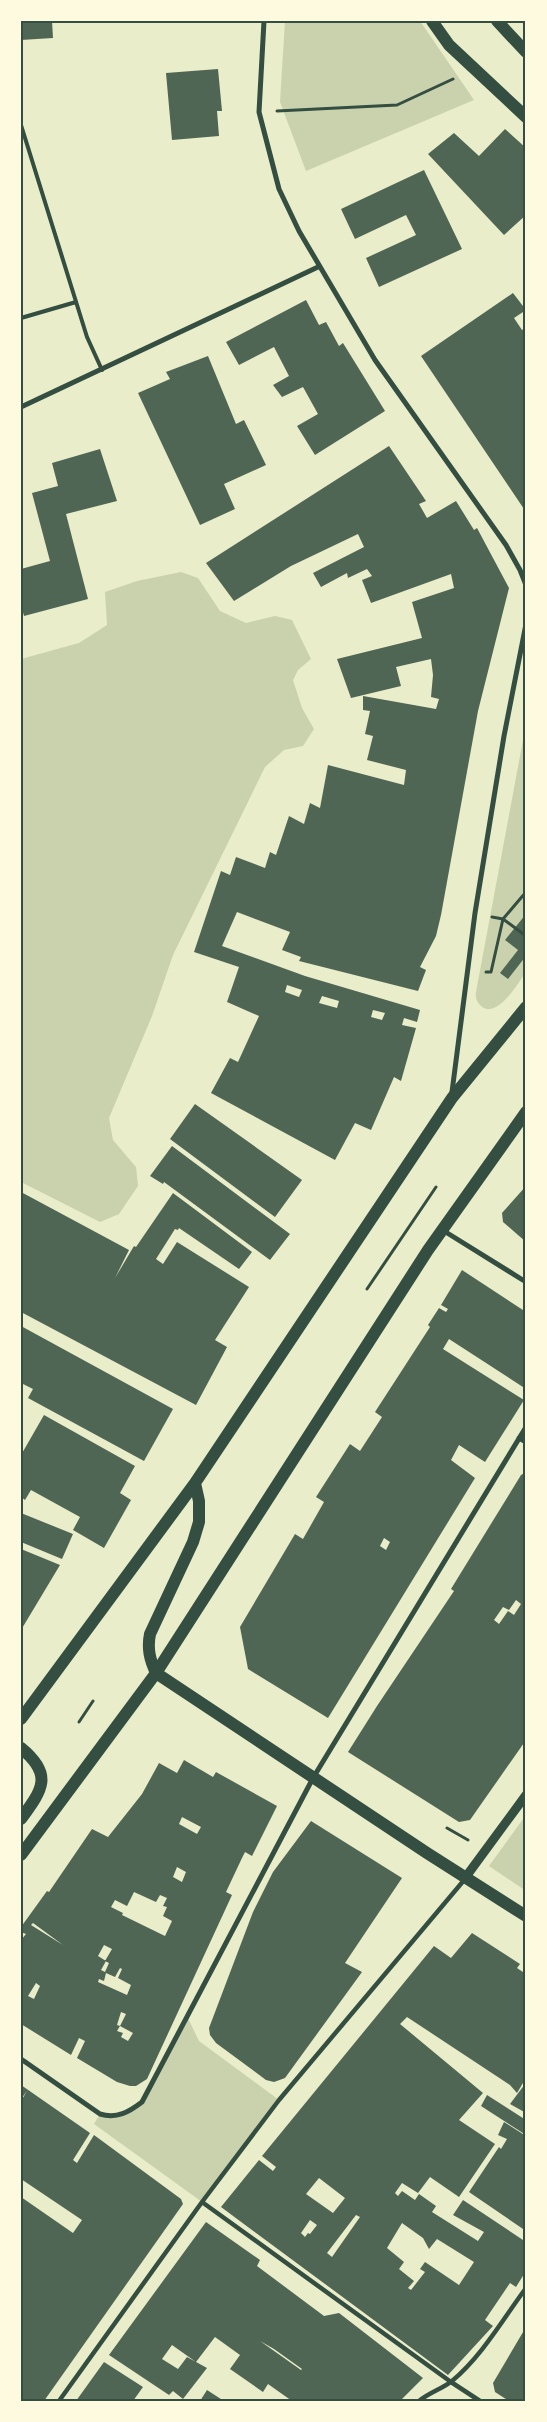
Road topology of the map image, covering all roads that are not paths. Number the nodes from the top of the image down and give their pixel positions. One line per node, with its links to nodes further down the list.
1 (264, 21): 7 (street)
2 (432, 21): 5 (main road)
3 (497, 21): 4 (main road)
4 (526, 52)
5 (526, 117)
6 (21, 125): 8 (lane)
7 (318, 267): 10 (street); 12 (street)
8 (76, 302): 9 (lane); 10 (lane)
9 (21, 318)
10 (102, 370): 11 (street)
11 (21, 407)
12 (526, 585)
13 (526, 624): 15 (street)
14 (526, 1007): 15 (main road)
15 (452, 1098): 22 (main road)
16 (526, 1112): 17 (main road)
17 (442, 1230): 18 (street); 23 (main road)
18 (526, 1282)
19 (526, 1427): 20 (street)
20 (519, 1438): 21 (street); 26 (street)
21 (526, 1442)
22 (195, 1483): 23 (main road); 24 (main road)
23 (156, 1673): 26 (main road); 29 (main road)
24 (21, 1719)
25 (21, 1748): 28 (main road)
26 (313, 1778): 30 (main road); 32 (street)
27 (526, 1796): 30 (street)
28 (21, 1819)
29 (21, 1855)
30 (465, 1878): 31 (main road); 33 (street)
31 (526, 1916)
32 (21, 2059)
33 (202, 2202): 35 (street); 36 (street)
34 (526, 2288): 35 (street)
35 (451, 2382): 37 (street); 38 (street)
36 (59, 2401)
37 (419, 2401)
38 (480, 2401)

